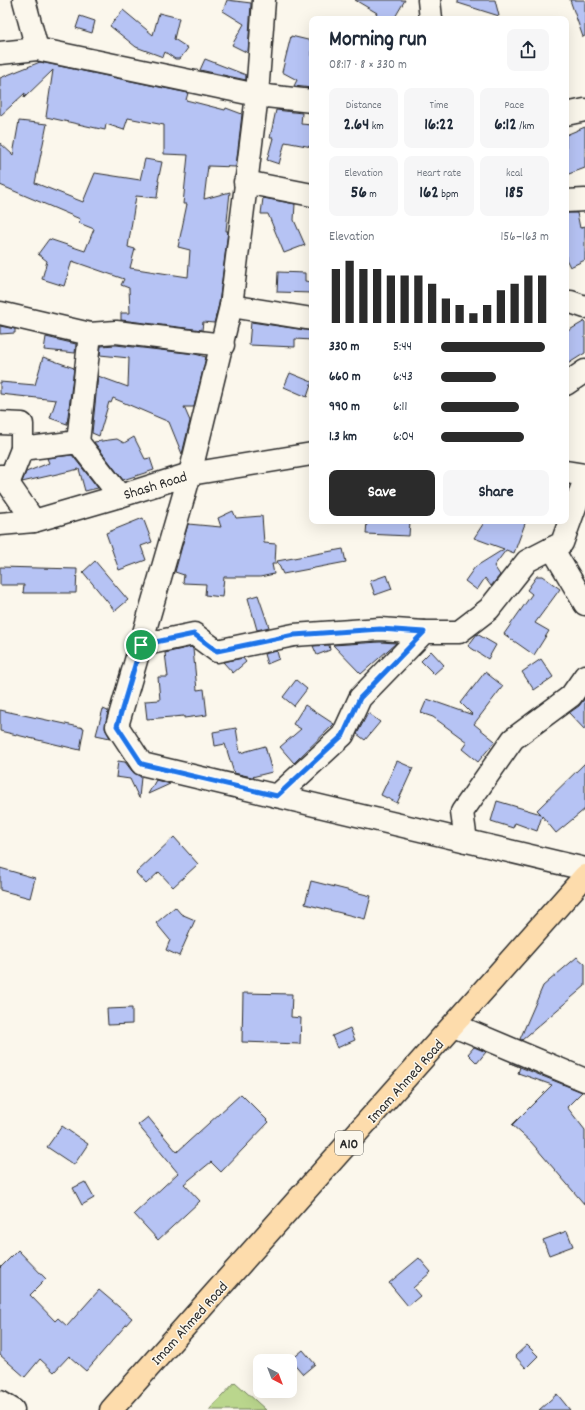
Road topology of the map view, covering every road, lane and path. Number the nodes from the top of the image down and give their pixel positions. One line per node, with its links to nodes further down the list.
1 (24, 0): 5 (street)
2 (264, 0): 7 (street)
3 (429, 0): 4 (street)
4 (431, 16)
5 (37, 49): 6 (street); 7 (street)
6 (0, 53)
7 (257, 95): 8 (street); 11 (street)
8 (309, 101)
9 (585, 110): 10 (street)
10 (569, 113)
11 (245, 182): 12 (street); 16 (street)
12 (309, 194)
13 (585, 200): 14 (street)
14 (569, 201)
15 (569, 302): 17 (street)
16 (231, 306): 19 (street); 21 (street)
17 (585, 307)
18 (0, 314): 20 (street)
19 (309, 319)
20 (90, 334): 21 (street); 25 (street)
21 (223, 345): 29 (street)
22 (585, 371): 23 (street)
23 (569, 382)
24 (0, 423): 26 (street)
25 (78, 442): 26 (street); 33 (street)
26 (22, 449): 32 (street)
27 (309, 454): 29 (street, Shash Road)
28 (569, 472): 30 (street)
29 (190, 474): 33 (street, Shash Road); 41 (street)
30 (585, 475)
31 (585, 479): 37 (street)
32 (4, 480): 34 (street)
33 (120, 496): 34 (street, Shash Road)
34 (34, 521): 35 (street, Shash Road)
35 (0, 524)
36 (569, 524): 38 (street)
37 (569, 524)
38 (552, 548): 39 (street); 40 (street)
39 (585, 604)
40 (424, 632): 41 (street); 43 (street)
41 (141, 645): 43 (street)
42 (585, 676): 44 (street)
43 (277, 796): 44 (street)
44 (466, 841): 45 (street)
45 (585, 869)
46 (585, 876): 47 (highway, Imam Ahmed Road / A10)
47 (454, 1025): 48 (street); 51 (highway, Imam Ahmed Road / A10)
48 (585, 1080)
49 (0, 1402): 50 (street)
50 (13, 1410)
51 (111, 1410)

